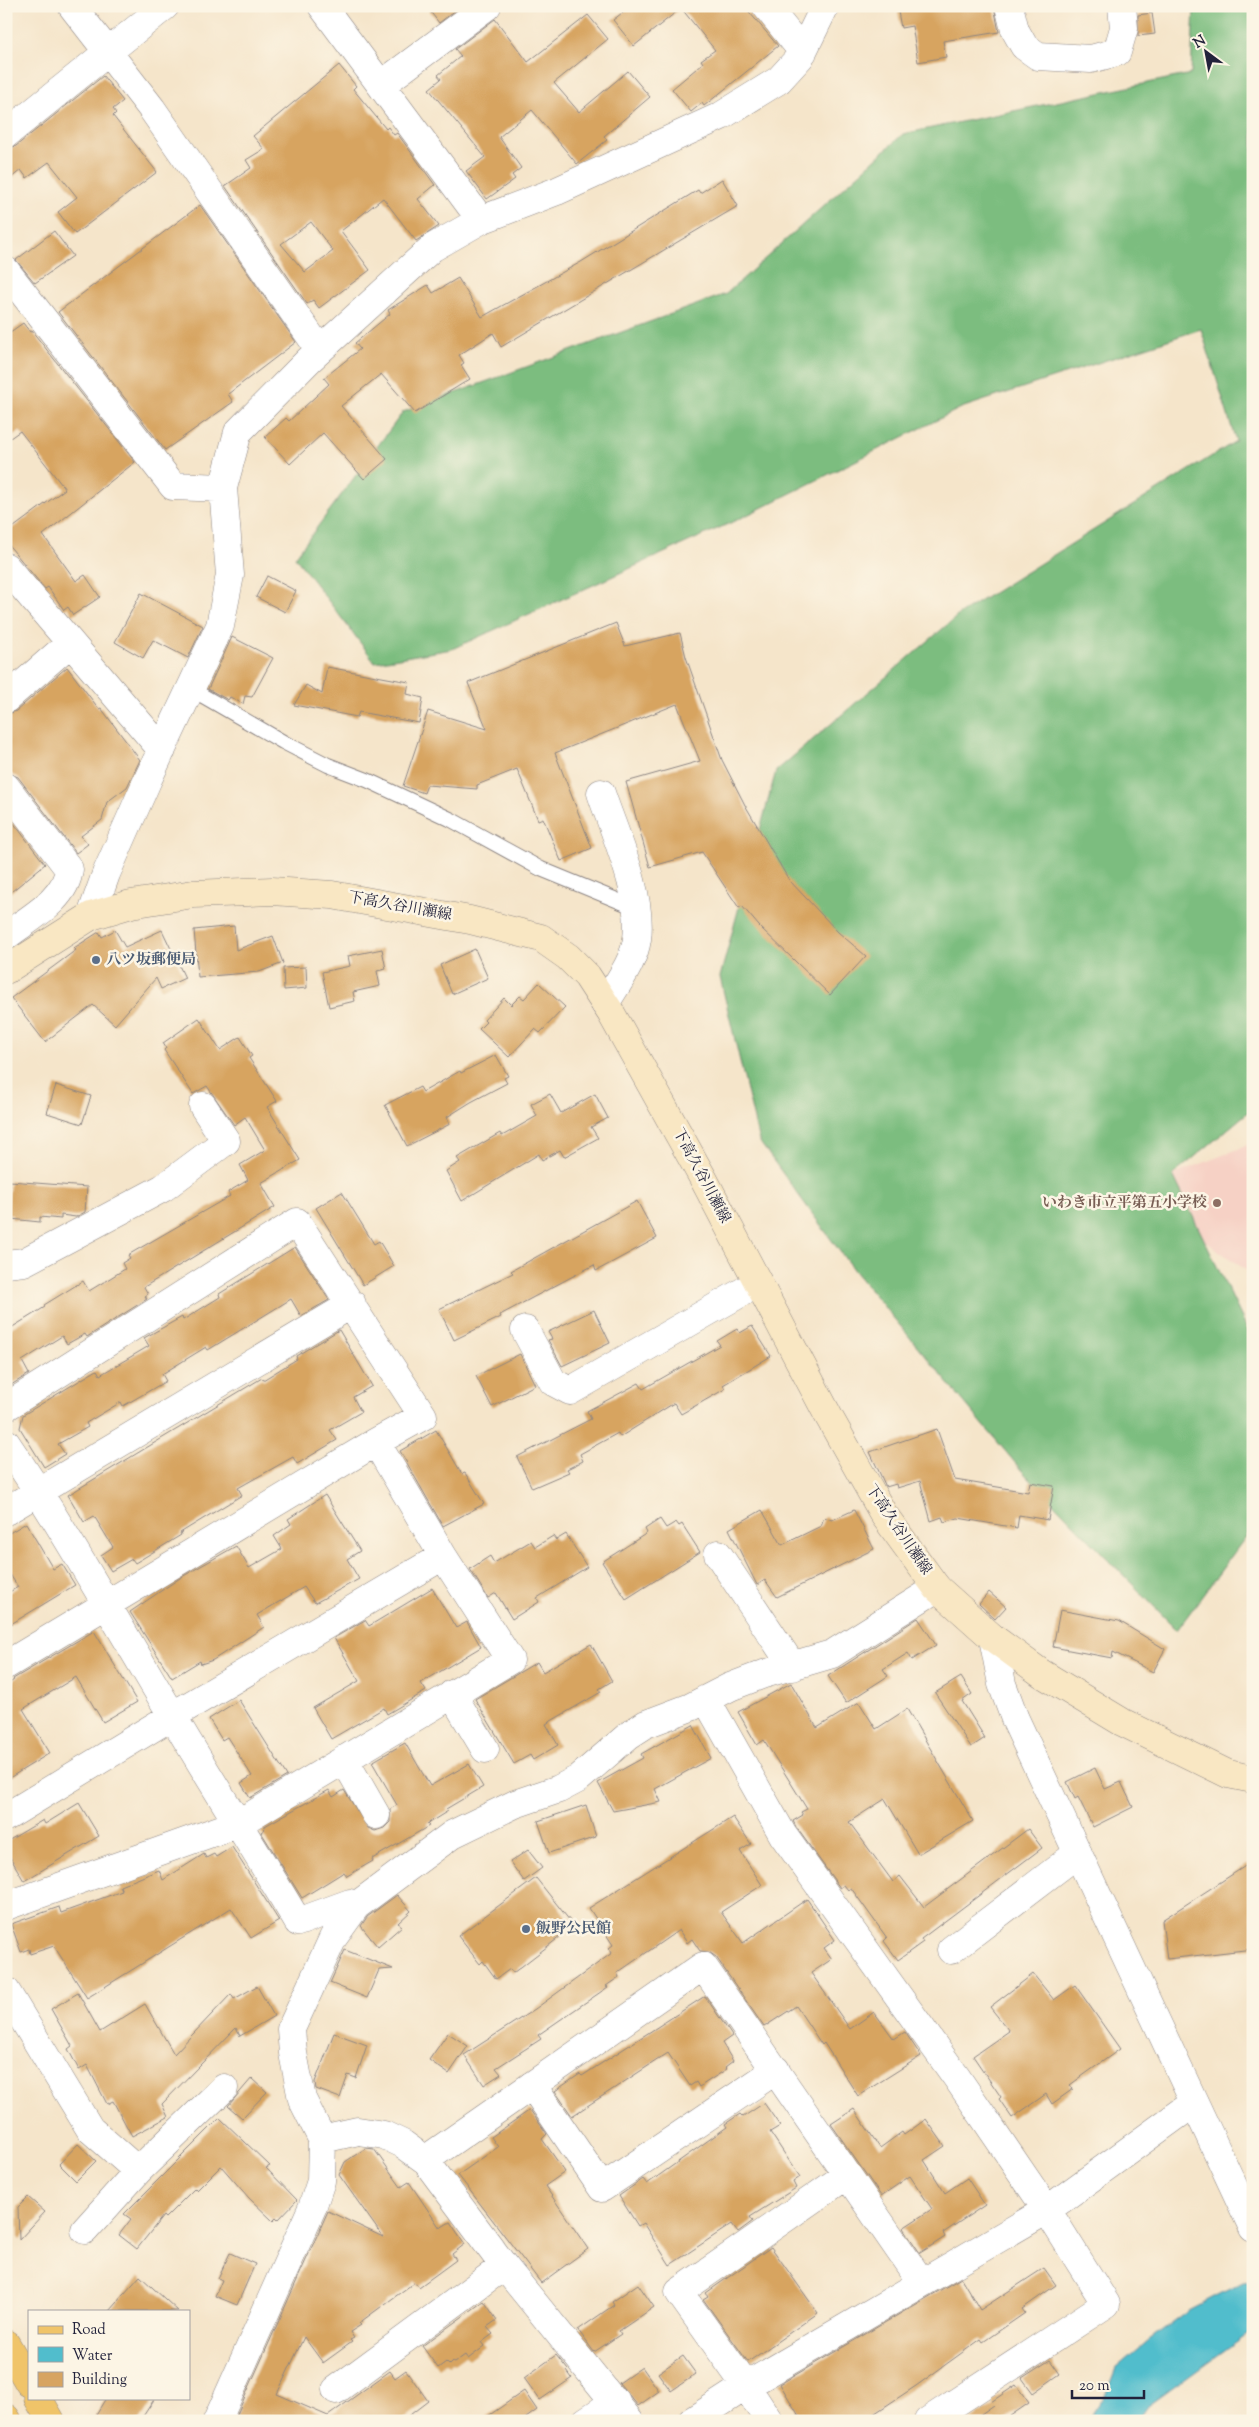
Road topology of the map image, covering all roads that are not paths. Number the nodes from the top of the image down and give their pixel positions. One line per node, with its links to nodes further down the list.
1 (72, 6): 9 (street)
2 (165, 6): 9 (street)
3 (322, 6): 11 (street)
4 (487, 6): 11 (street)
5 (766, 6): 10 (street)
6 (825, 6): 10 (street)
7 (1009, 6): 8 (street)
8 (1122, 6)
9 (108, 51): 12 (street); 15 (street)
10 (803, 52): 13 (street)
11 (381, 85): 13 (street)
12 (6, 134)
13 (481, 220): 15 (street)
14 (6, 271): 16 (street)
15 (320, 350): 16 (street)
16 (223, 488): 19 (street)
17 (6, 567): 18 (street)
18 (70, 643): 20 (street); 21 (street)
19 (191, 689): 21 (street); 24 (lane)
20 (6, 699)
21 (162, 750): 25 (street)
22 (6, 787): 26 (street)
23 (601, 793): 24 (street)
24 (636, 908): 28 (street)
25 (90, 916): 27 (main road, 下高久谷川瀬線); 28 (main road, 下高久谷川瀬線)
26 (6, 936)
27 (6, 970)
28 (605, 1004): 31 (main road, 下高久谷川瀬線)
29 (203, 1106): 30 (street)
30 (6, 1264)
31 (758, 1283): 33 (street); 41 (main road, 下高久谷川瀬線)
32 (352, 1304): 34 (street); 35 (street); 37 (street)
33 (525, 1330)
34 (6, 1407)
35 (376, 1442): 40 (street); 42 (street)
36 (6, 1443): 37 (street)
37 (38, 1491): 38 (street); 42 (street)
38 (6, 1511)
39 (718, 1554): 45 (street)
40 (443, 1556): 46 (street); 48 (street)
41 (937, 1588): 43 (main road, 下高久谷川瀬線); 45 (street)
42 (108, 1604): 44 (street); 48 (street)
43 (993, 1638): 51 (main road, 下高久谷川瀬線); 55 (street)
44 (6, 1665)
45 (793, 1667): 47 (street)
46 (452, 1694): 49 (street); 50 (street)
47 (706, 1699): 57 (street); 68 (street)
48 (172, 1716): 53 (street); 54 (street)
49 (485, 1749)
50 (344, 1760): 52 (street); 54 (street)
51 (1253, 1779)
52 (376, 1815)
53 (6, 1817)
54 (239, 1823): 56 (street); 57 (street)
55 (1078, 1853): 58 (street); 63 (street)
56 (6, 1906)
57 (356, 1906): 64 (street)
58 (951, 1950)
59 (6, 1990): 66 (street)
60 (776, 2070): 61 (street); 61 (street); 67 (street)
61 (532, 2085): 65 (street)
62 (224, 2088): 66 (street)
63 (1194, 2103): 68 (street); 69 (street)
64 (322, 2139): 65 (street); 80 (street)
65 (425, 2160): 71 (street)
66 (138, 2171): 70 (street)
67 (847, 2175): 72 (street); 75 (street)
68 (1047, 2210): 72 (street); 84 (street)
69 (1251, 2224)
70 (85, 2230)
71 (504, 2266): 76 (street); 78 (street)
72 (922, 2284): 75 (street)
73 (6, 2344): 74 (main road)
74 (28, 2381)
75 (746, 2386): 82 (street); 83 (street)
76 (336, 2390)
77 (39, 2400): 79 (main road)
78 (623, 2411): 81 (street)
79 (51, 2421)
80 (217, 2421)
81 (586, 2421)
82 (692, 2421)
83 (769, 2421)
84 (928, 2421)

